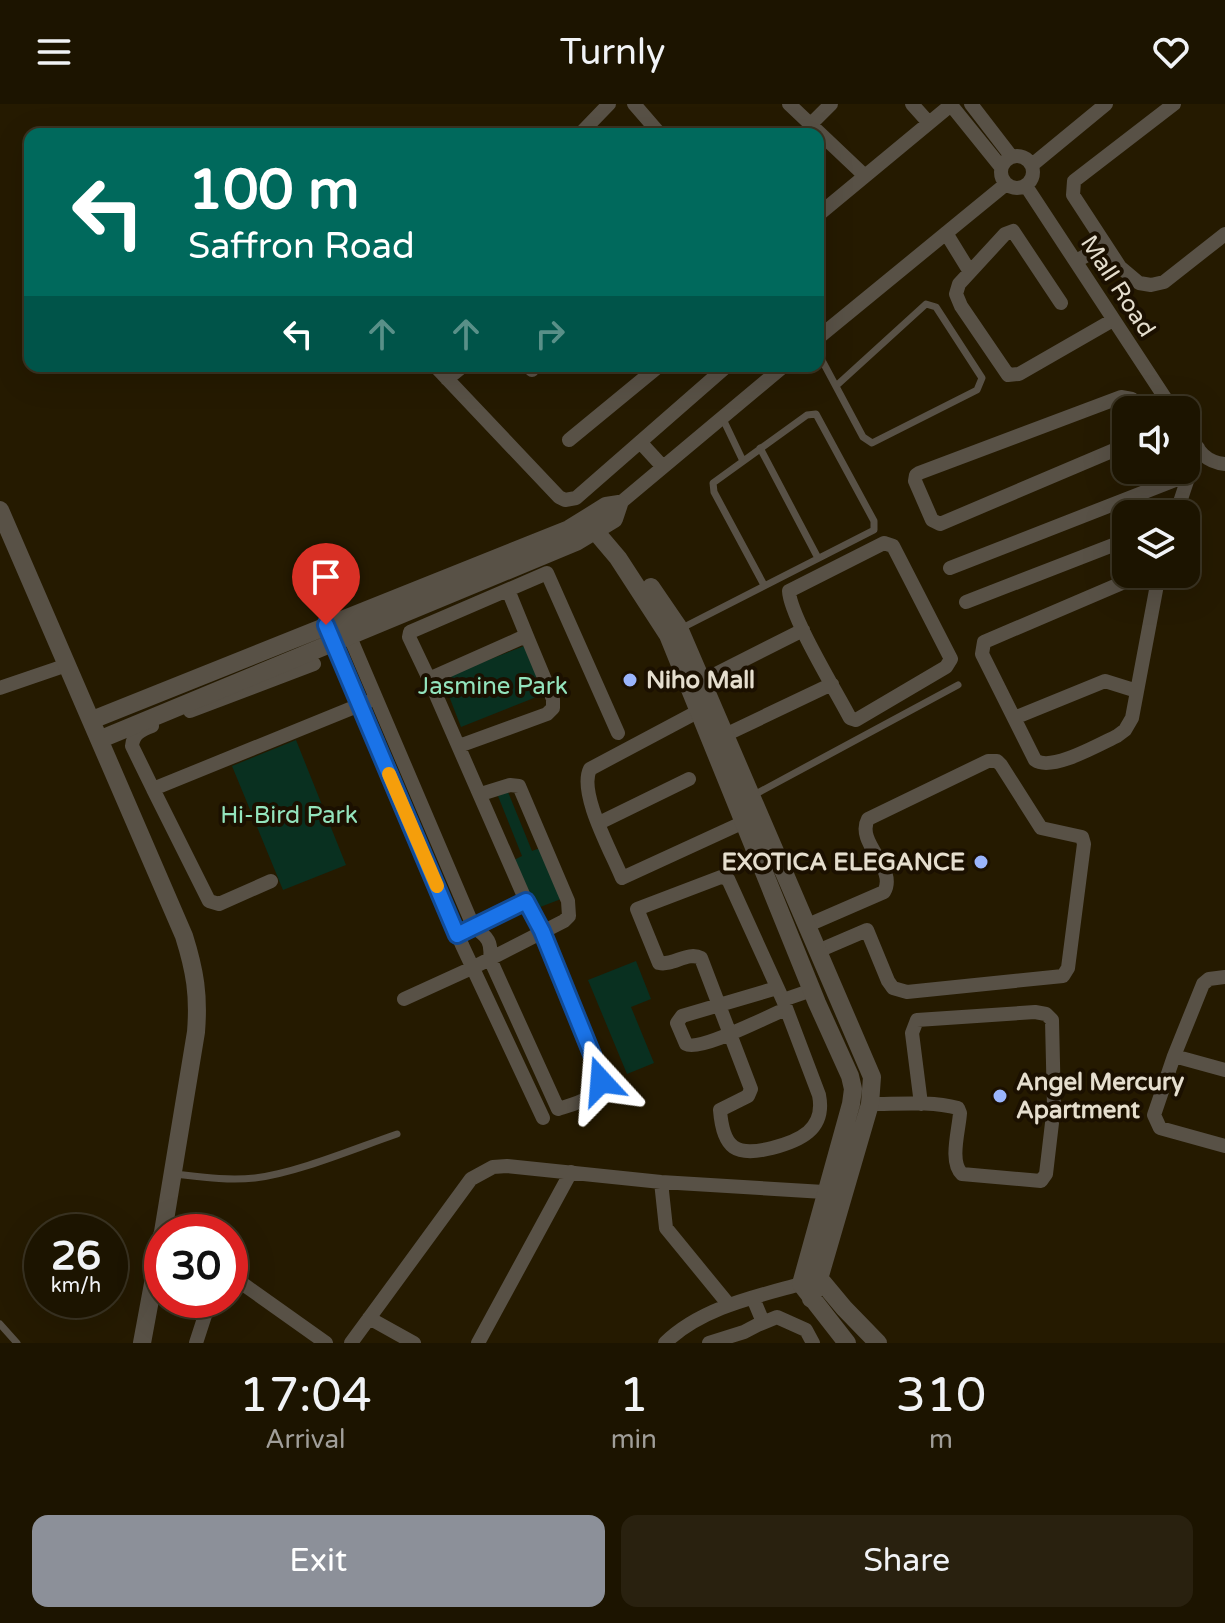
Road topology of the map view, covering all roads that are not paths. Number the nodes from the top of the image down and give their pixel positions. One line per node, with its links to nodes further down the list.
1 (609, 104): 12 (street)
2 (634, 104): 13 (street)
3 (789, 104): 10 (street)
4 (831, 104): 10 (street)
5 (912, 104): 11 (street)
6 (951, 104): 11 (street); 16 (street)
7 (971, 104): 16 (street)
8 (1106, 104): 17 (street)
9 (1174, 104): 24 (street)
10 (812, 123): 14 (street)
11 (929, 123): 18 (street)
12 (587, 128)
13 (655, 128)
14 (817, 128)
15 (824, 135): 18 (street)
16 (1006, 162): 17 (street); 19 (street)
17 (1032, 165): 20 (street)
18 (865, 176): 21 (street)
19 (1006, 184): 20 (street); 22 (street)
20 (1026, 186): 25 (street, Mall Road)
21 (824, 210)
22 (946, 233): 26 (street); 29 (street)
23 (1225, 234): 24 (street)
24 (1104, 246): 25 (street)
25 (1076, 261): 28 (street, Mall Road)
26 (970, 272): 27 (street); 28 (street)
27 (1061, 303)
28 (1113, 320): 38 (street, Mall Road)
29 (824, 333)
30 (824, 364): 37 (lane)
31 (441, 372): 36 (street)
32 (456, 372): 36 (street)
33 (652, 372): 41 (street)
34 (720, 372): 42 (street)
35 (777, 372): 40 (street)
36 (447, 379): 42 (street)
37 (836, 386): 37 (lane)
38 (1164, 396)
39 (1112, 400): 44 (street)
40 (722, 417): 46 (lane); 48 (street)
41 (569, 440)
42 (641, 443): 48 (street)
43 (760, 448): 46 (lane); 54 (lane); 54 (lane)
44 (1112, 451)
45 (1200, 452): 47 (street)
46 (743, 461): 56 (lane)
47 (1225, 464)
48 (663, 467): 50 (street)
49 (1165, 484): 55 (street)
50 (619, 504): 52 (street)
51 (0, 510): 67 (street)
52 (596, 523): 61 (street); 62 (street); 65 (street); 76 (street)
53 (1112, 545): 60 (street)
54 (818, 558): 56 (lane)
55 (950, 568)
56 (764, 585): 62 (lane)
57 (1112, 587): 77 (street)
58 (1156, 588): 73 (street)
59 (508, 590): 64 (street); 68 (street); 79 (street)
60 (966, 602)
61 (334, 621): 65 (street); 78 (street)
62 (680, 629): 69 (street)
63 (803, 630): 69 (street); 70 (street); 70 (street)
64 (528, 639): 68 (street); 82 (street)
65 (342, 641): 74 (street); 75 (street); 81 (street)
66 (314, 664): 87 (street)
67 (67, 665): 72 (street); 78 (street)
68 (429, 679): 82 (street)
69 (702, 681): 80 (street)
70 (832, 684): 80 (street)
71 (958, 685): 89 (lane)
72 (0, 688)
73 (1137, 691): 77 (street); 77 (street)
74 (375, 699): 75 (street); 84 (street)
75 (360, 705): 85 (street); 87 (street)
76 (699, 711): 83 (street); 91 (street)
77 (1014, 718)
78 (92, 720): 81 (street)
79 (618, 733)
80 (725, 735): 83 (street)
81 (101, 739): 115 (street)
82 (459, 746): 88 (street)
83 (728, 760): 89 (street); 90 (street)
84 (407, 771): 85 (street); 94 (street)
85 (391, 778): 96 (street)
86 (689, 779): 91 (street)
87 (153, 789): 92 (street)
88 (481, 794): 93 (street); 95 (street)
89 (752, 796): 97 (street)
90 (744, 822): 91 (street); 98 (street)
91 (599, 823)
92 (271, 881)
93 (526, 901): 94 (street); 95 (street)
94 (474, 928): 96 (street); 99 (street)
95 (542, 931): 99 (street); 99 (street)
96 (457, 935): 100 (street)
97 (813, 937): 97 (street); 98 (street); 109 (street)
98 (794, 944): 102 (street)
99 (490, 959): 100 (street)
100 (472, 968): 103 (street); 111 (street)
101 (1225, 977): 107 (street)
102 (812, 990): 104 (street); 117 (street)
103 (404, 999)
104 (782, 999): 105 (street); 105 (street); 106 (street); 106 (street)
105 (719, 1006): 106 (street); 106 (street)
106 (729, 1033)
107 (1174, 1056): 108 (street); 113 (street)
108 (1225, 1070)
109 (870, 1104): 110 (street); 120 (street)
110 (921, 1104): 110 (street)
111 (543, 1118)
112 (397, 1134): 115 (lane)
113 (1225, 1146)
114 (571, 1172): 116 (street); 127 (street); 137 (street)
115 (172, 1174): 118 (street)
116 (661, 1182): 117 (street); 124 (street)
117 (824, 1192): 119 (street)
118 (165, 1214)
119 (807, 1264): 120 (street); 122 (street)
120 (819, 1279): 122 (street); 130 (street)
121 (248, 1288): 134 (street)
122 (806, 1291): 123 (street); 141 (street)
123 (753, 1298): 124 (street); 129 (street)
124 (729, 1305): 138 (street)
125 (147, 1318): 132 (street)
126 (204, 1318): 133 (street)
127 (369, 1318): 135 (street); 136 (street)
128 (0, 1324): 131 (lane)
129 (760, 1324): 139 (street); 140 (street)
130 (871, 1341)
131 (17, 1343)
132 (142, 1343)
133 (196, 1343)
134 (326, 1343)
135 (351, 1343)
136 (414, 1343)
137 (478, 1343)
138 (665, 1343)
139 (709, 1343)
140 (813, 1343)
141 (847, 1343)

